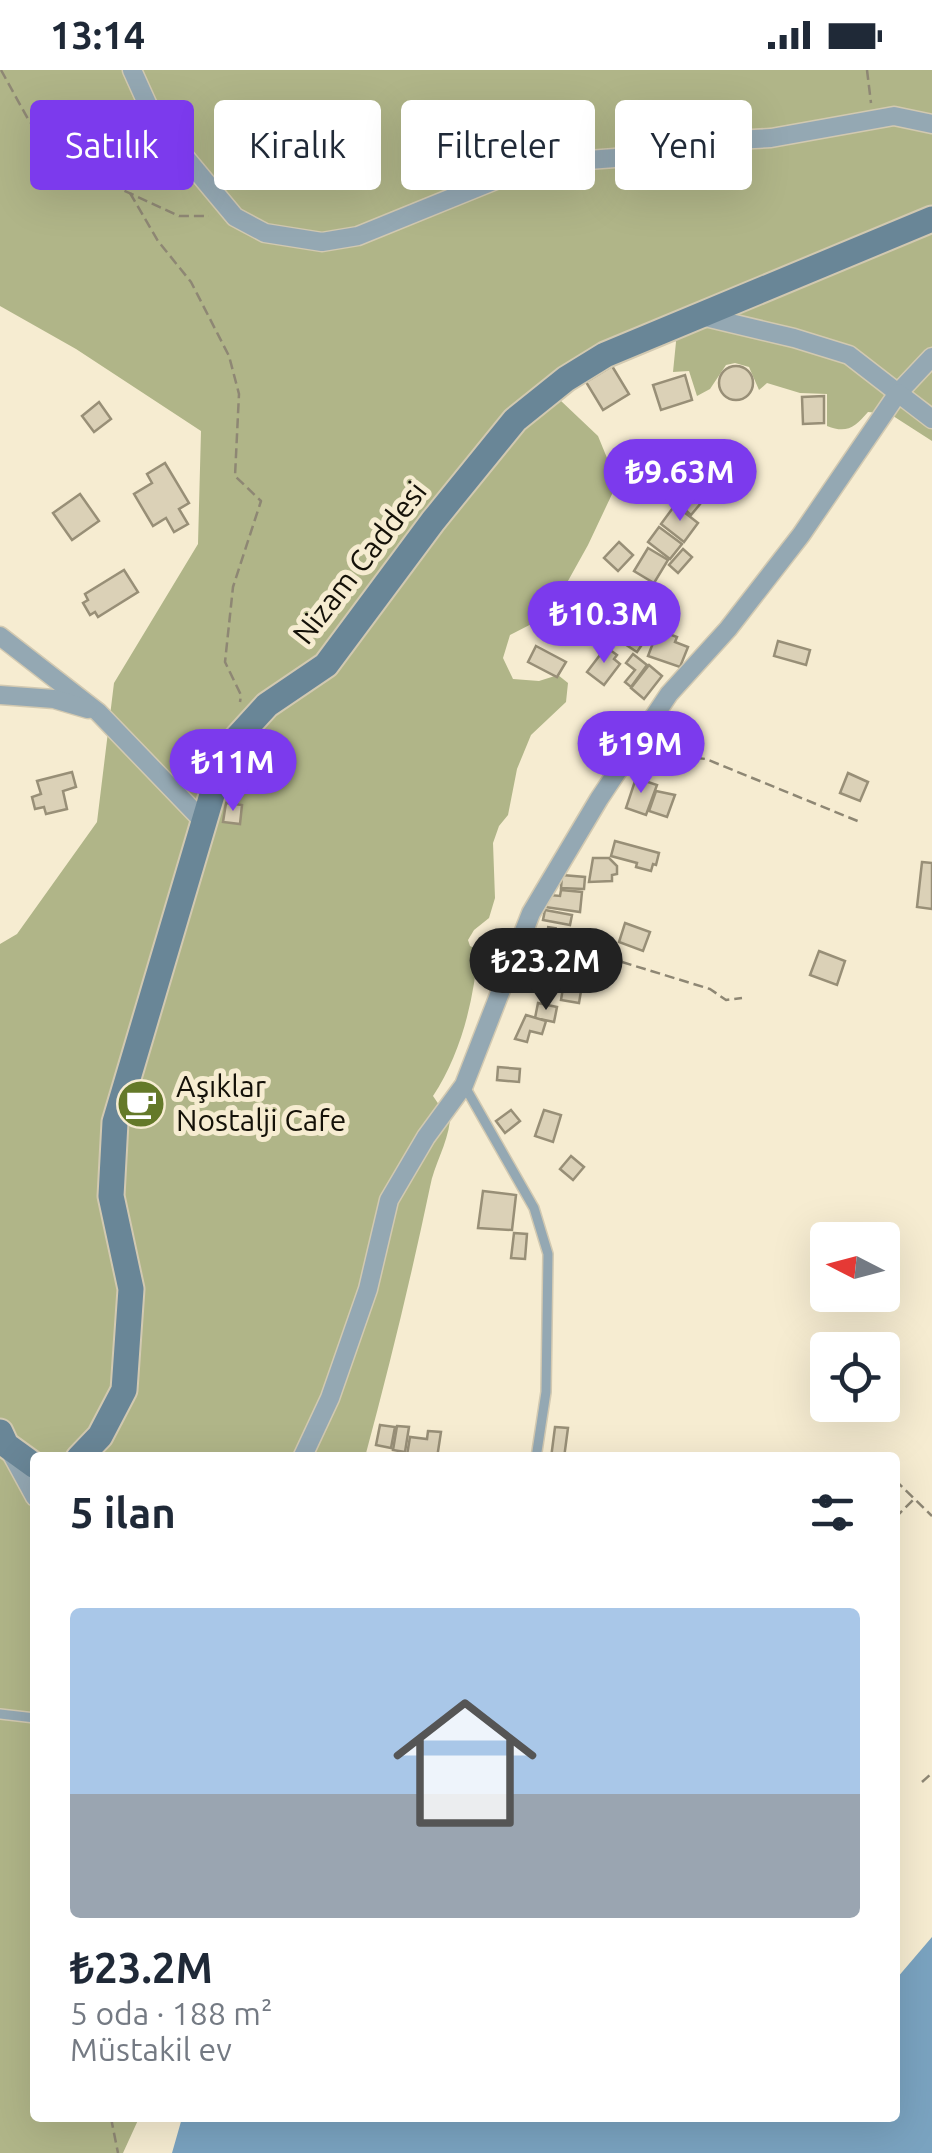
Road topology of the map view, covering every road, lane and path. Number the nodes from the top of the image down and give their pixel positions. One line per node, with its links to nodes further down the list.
1 (0, 70): 6 (path)
2 (132, 70): 7 (street)
3 (868, 70): 4 (path)
4 (873, 119): 5 (street); 7 (street)
5 (932, 124)
6 (130, 193): 7 (path); 16 (path)
7 (235, 217)
8 (932, 219): 9 (street, Nizam Caddesi)
9 (700, 316): 11 (street); 18 (street, Nizam Caddesi)
10 (932, 356): 11 (street)
11 (898, 392): 12 (street); 17 (street)
12 (932, 419)
13 (0, 636): 15 (street)
14 (0, 694): 15 (street)
15 (98, 712): 18 (street)
16 (236, 714)
17 (636, 743): 19 (path); 20 (street)
18 (202, 821): 24 (street, Nizam Caddesi)
19 (860, 822)
20 (527, 923): 21 (path); 22 (street)
21 (742, 998)
22 (464, 1086): 25 (street); 26 (lane)
23 (3, 1438): 27 (street); 29 (street)
24 (84, 1452)
25 (305, 1452)
26 (537, 1452)
27 (30, 1462)
28 (900, 1485): 30 (path)
29 (30, 1487)
30 (914, 1500): 31 (path); 32 (path)
31 (900, 1513)
32 (932, 1516)
33 (0, 1714): 34 (lane)
34 (30, 1717)
35 (932, 1773): 36 (path)
36 (922, 1782)
37 (111, 2122): 38 (path)
38 (118, 2153)

